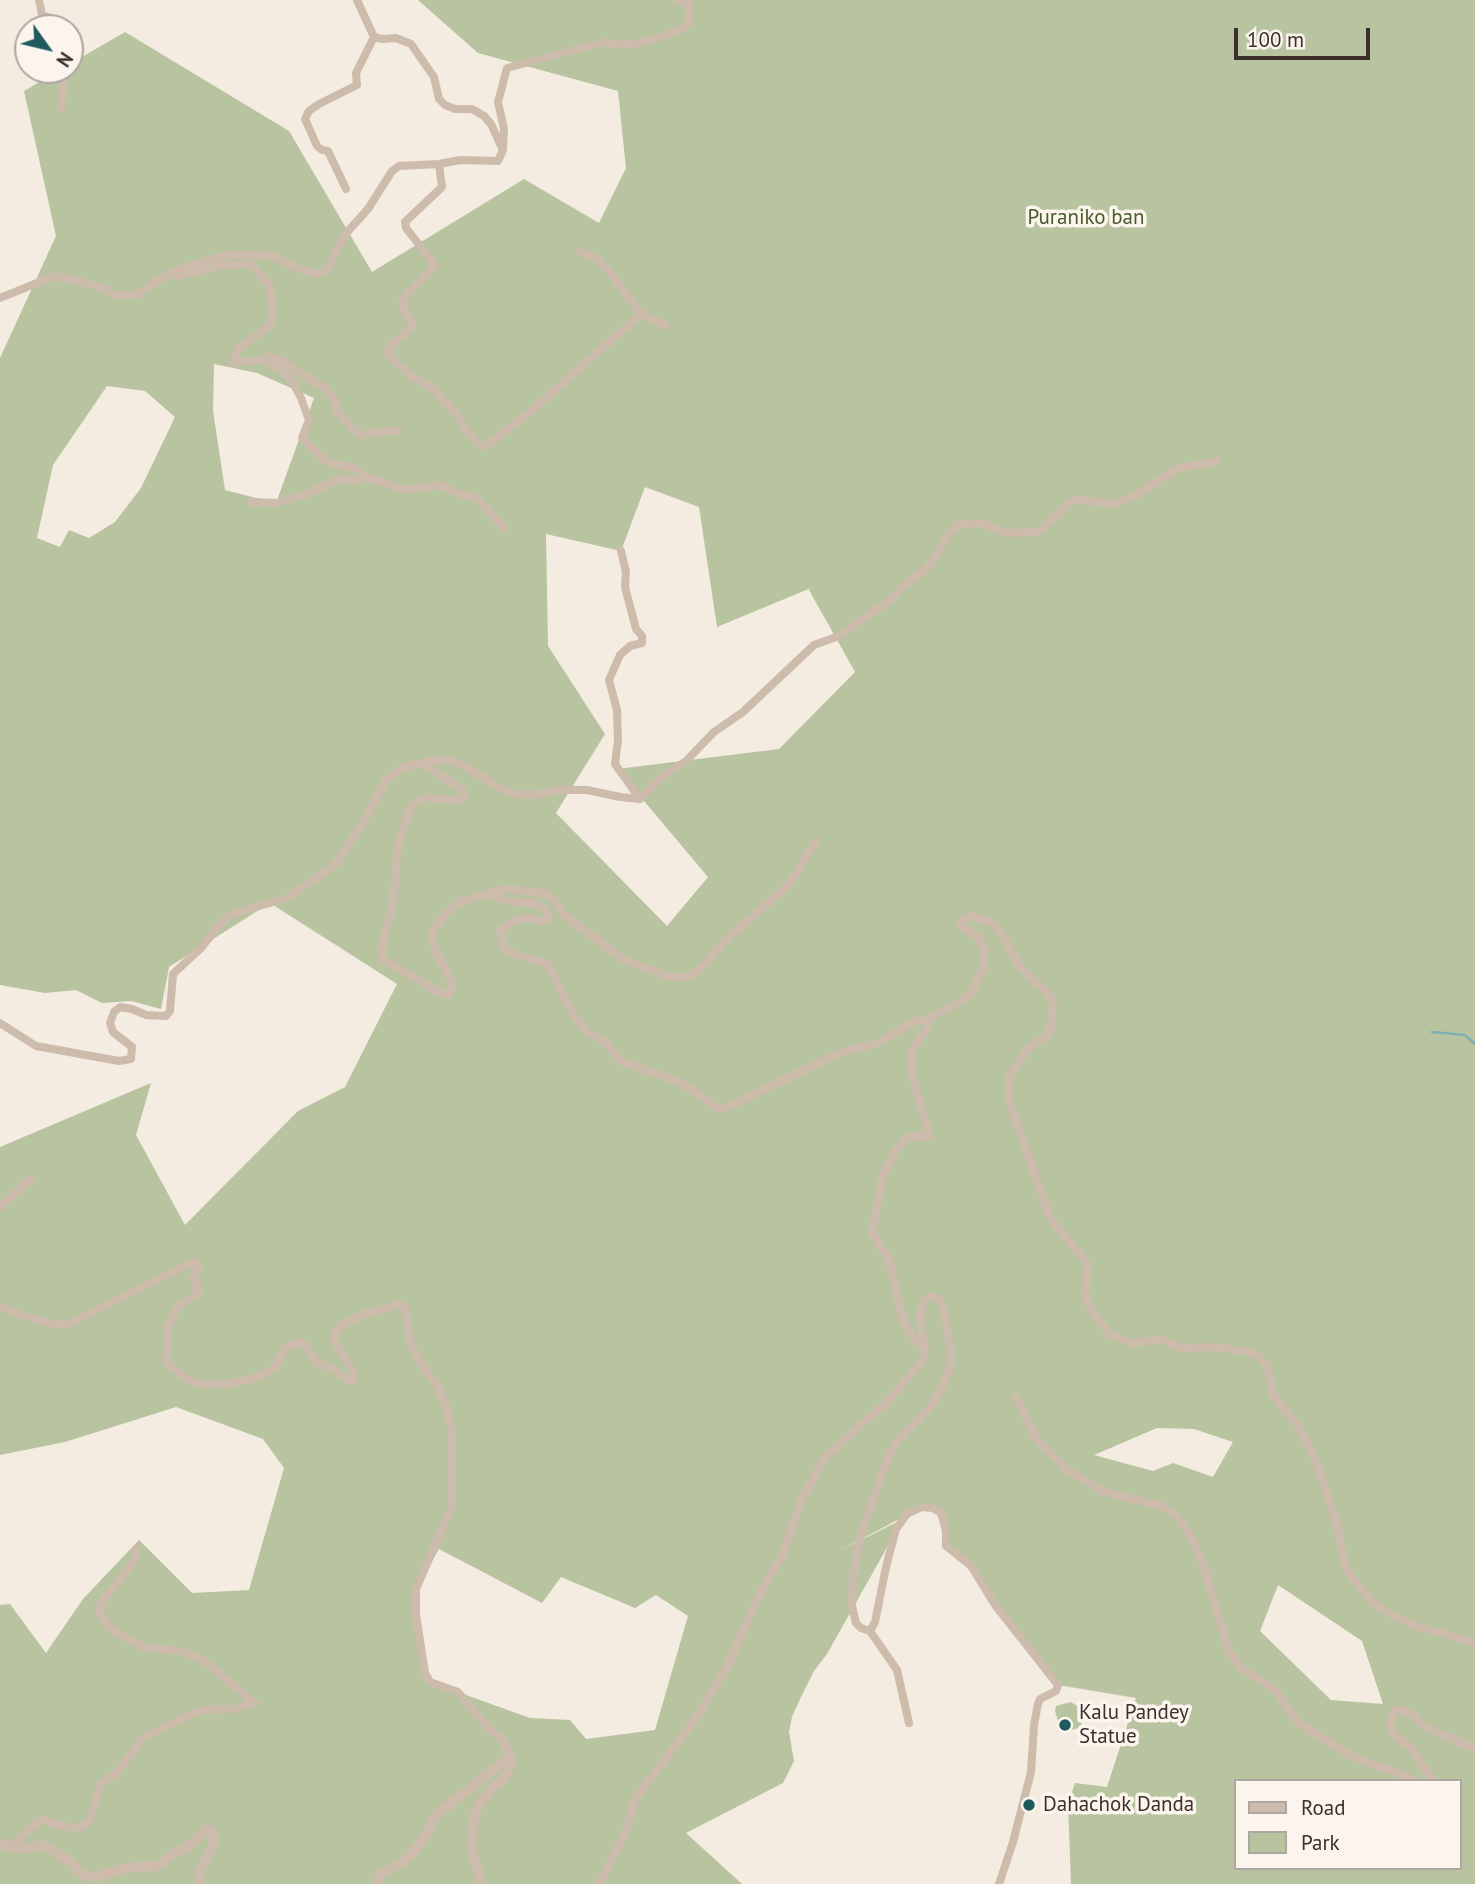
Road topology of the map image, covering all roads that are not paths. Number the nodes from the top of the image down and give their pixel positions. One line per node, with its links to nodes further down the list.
1 (357, 0): 3 (street)
2 (678, 0): 6 (street)
3 (374, 37): 6 (street); 8 (street)
4 (63, 84): 5 (street)
5 (61, 109)
6 (503, 150): 7 (street)
7 (439, 164): 10 (street); 12 (street)
8 (346, 189)
9 (579, 251): 12 (street)
10 (173, 272): 11 (street); 14 (street)
11 (0, 298)
12 (641, 314): 13 (street)
13 (666, 326)
14 (263, 360): 15 (street); 17 (street)
15 (398, 430)
16 (1217, 461): 22 (street)
17 (363, 475): 18 (street); 19 (street)
18 (250, 502)
19 (504, 528)
20 (621, 551): 22 (street)
21 (421, 763): 22 (street); 24 (street); 26 (street)
22 (639, 799)
23 (816, 841): 24 (street)
24 (486, 894): 25 (street)
25 (928, 1019): 30 (street); 34 (street)
26 (0, 1023)
27 (31, 1178): 28 (street)
28 (0, 1207)
29 (1, 1303): 37 (street)
30 (925, 1349): 33 (street); 44 (street)
31 (1016, 1397): 38 (street)
32 (136, 1549): 40 (street)
33 (870, 1630): 35 (street); 45 (street)
34 (1475, 1643)
35 (909, 1723)
36 (1475, 1749): 39 (street)
37 (510, 1756): 42 (street); 43 (street)
38 (1412, 1779)
39 (1434, 1779)
40 (5, 1846): 41 (street)
41 (198, 1884)
42 (376, 1884)
43 (481, 1884)
44 (598, 1884)
45 (999, 1884)

